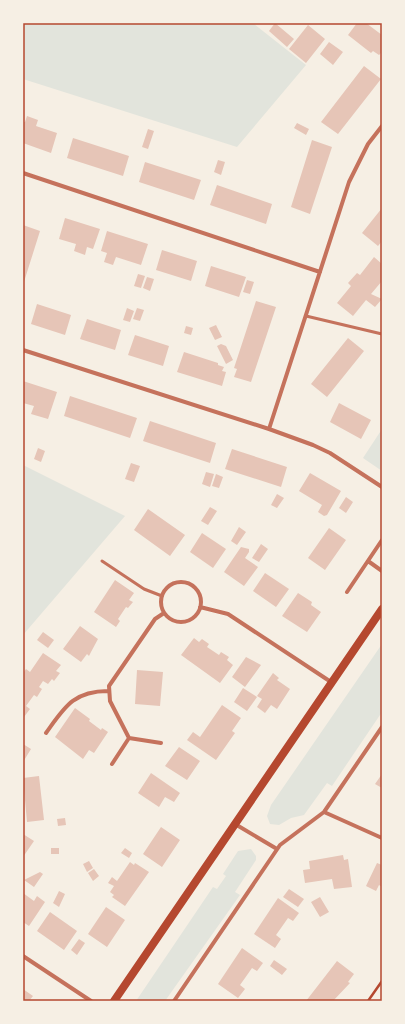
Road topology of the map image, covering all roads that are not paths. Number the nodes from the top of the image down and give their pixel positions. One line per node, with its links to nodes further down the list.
1 (382, 126): 3 (street)
2 (23, 173): 3 (street)
3 (320, 272): 4 (street)
4 (306, 316): 5 (lane); 7 (street)
5 (382, 334)
6 (23, 350): 7 (street)
7 (269, 429): 8 (street)
8 (382, 487)
9 (382, 540): 11 (street)
10 (102, 560): 14 (lane)
11 (368, 561): 12 (street); 13 (street)
12 (382, 571)
13 (347, 592)
14 (162, 596): 15 (street); 17 (street)
15 (200, 607): 17 (street); 18 (street)
16 (382, 609): 18 (main road)
17 (164, 613): 19 (street)
18 (331, 682): 26 (main road)
19 (108, 691): 21 (street); 22 (street)
20 (382, 727): 25 (street)
21 (46, 733)
22 (129, 738): 23 (street); 24 (street)
23 (161, 743)
24 (112, 764)
25 (324, 812): 27 (street); 28 (street)
26 (235, 824): 28 (street); 31 (main road)
27 (382, 838)
28 (277, 849): 32 (street)
29 (23, 956): 30 (street)
30 (91, 1001)
31 (114, 1001)
32 (174, 1001)

